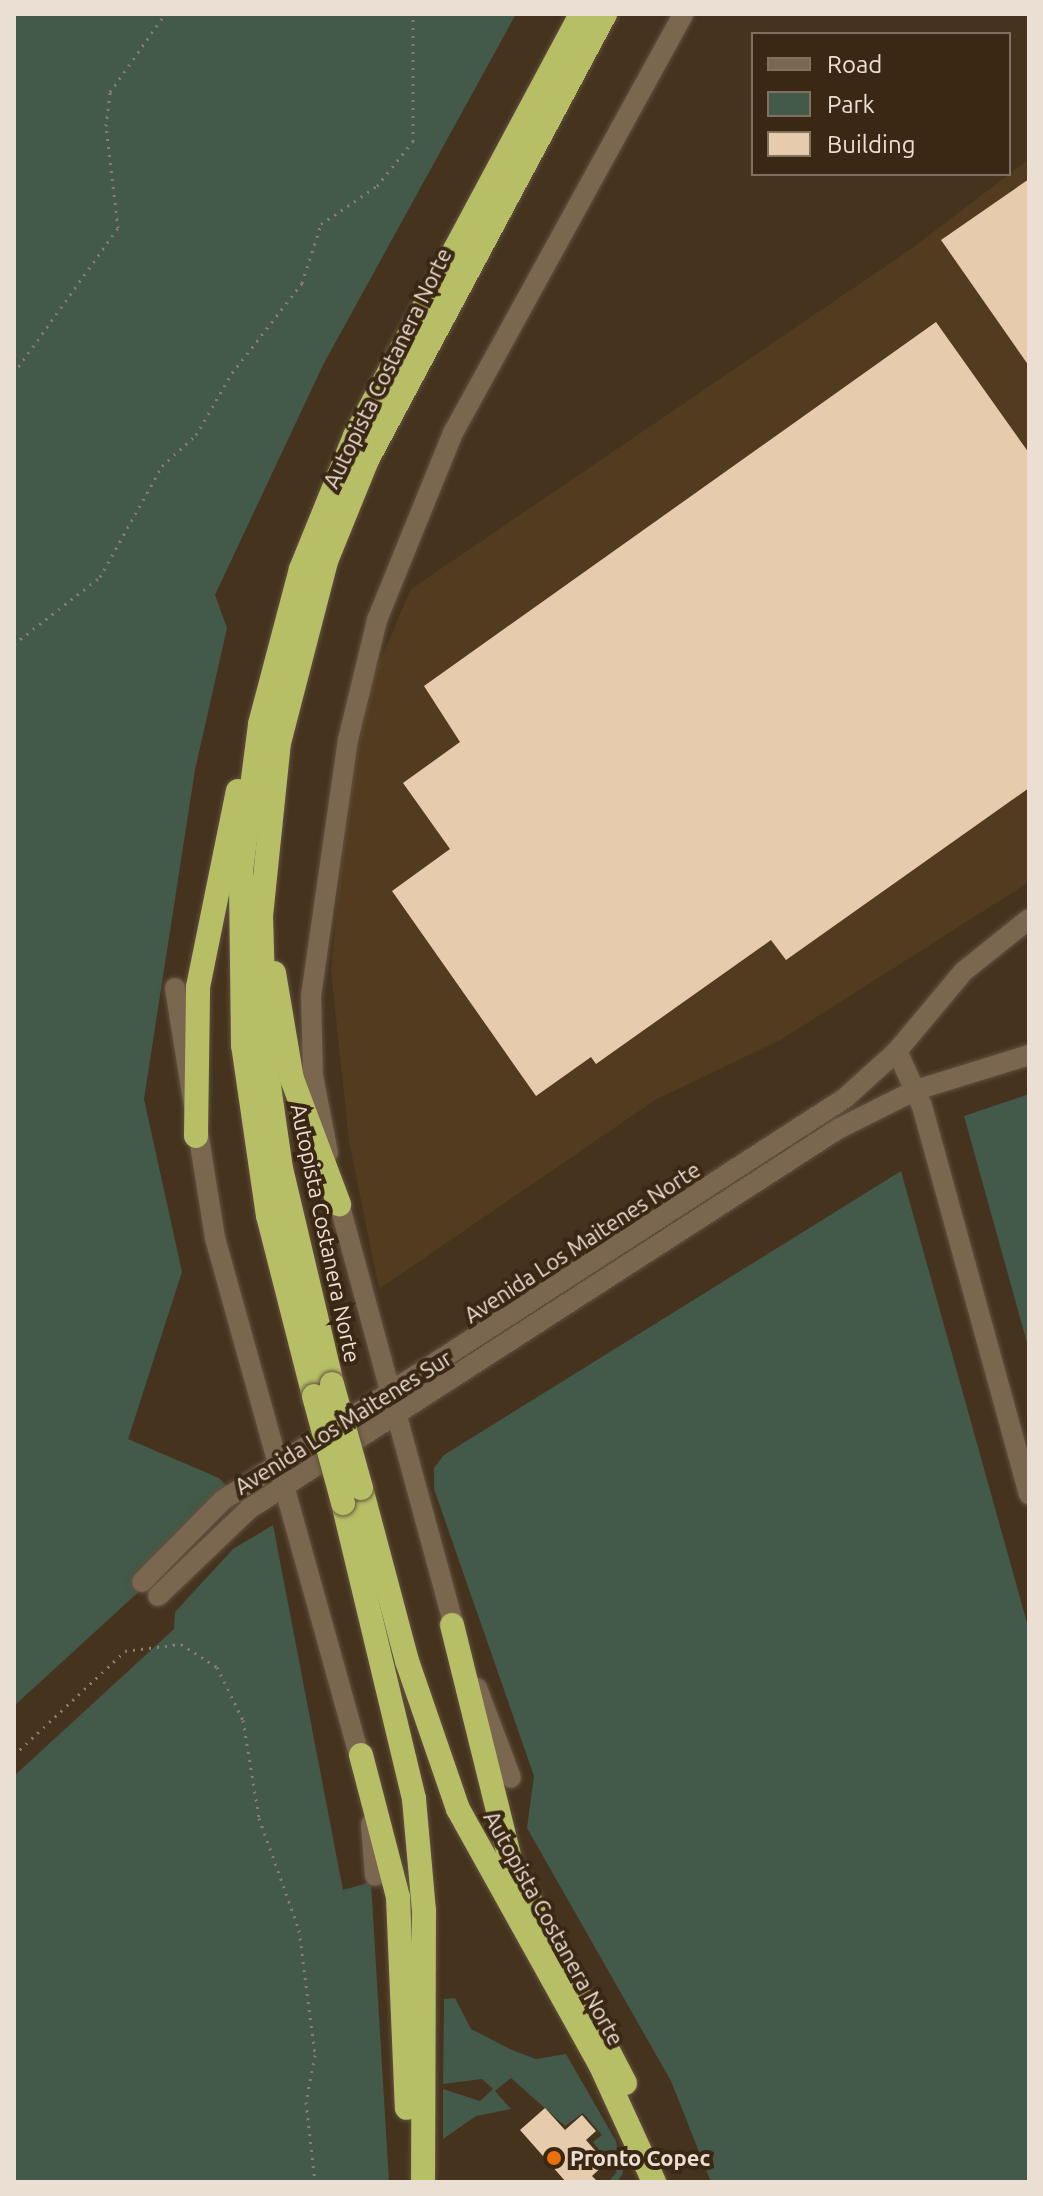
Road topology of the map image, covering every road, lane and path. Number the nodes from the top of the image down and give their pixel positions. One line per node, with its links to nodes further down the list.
1 (165, 14): 6 (path)
2 (413, 14): 7 (path)
3 (581, 14): 8 (highway, Autopista Costanera Norte)
4 (605, 14): 9 (highway, Autopista Costanera Norte)
5 (683, 14): 16 (street)
6 (14, 373)
7 (14, 644)
8 (260, 724): 15 (highway); 19 (highway, Autopista Costanera Norte)
9 (269, 810): 16 (highway); 19 (highway, Autopista Costanera Norte)
10 (1029, 919): 12 (street, Avenida Los Maitenes Norte)
11 (175, 988): 15 (street)
12 (897, 1051): 14 (street); 17 (street, Avenida Los Maitenes Norte)
13 (1029, 1055): 14 (street, Avenida Los Maitenes Sur)
14 (916, 1090): 18 (street, Avenida Los Maitenes Sur); 24 (street)
15 (196, 1136): 22 (street)
16 (339, 1204): 20 (street)
17 (598, 1262): 18 (street); 20 (street, Avenida Los Maitenes Norte)
18 (609, 1280): 21 (street, Avenida Los Maitenes Sur)
19 (323, 1390): 25 (highway, Autopista Costanera Norte, bridge)
20 (387, 1396): 21 (street); 22 (street, Avenida Los Maitenes Norte)
21 (394, 1420): 23 (street, Avenida Los Maitenes Sur); 28 (street)
22 (280, 1465): 23 (street); 26 (street, Avenida Los Maitenes Norte)
23 (286, 1486): 27 (street, Avenida Los Maitenes Sur); 30 (street)
24 (1029, 1495)
25 (352, 1496): 33 (highway, Autopista Costanera Norte); 34 (highway, Autopista Costanera Norte)
26 (142, 1582)
27 (158, 1596)
28 (452, 1625): 31 (street); 34 (highway)
29 (14, 1755): 35 (path)
30 (361, 1755): 32 (street); 33 (highway)
31 (511, 1778)
32 (375, 1876)
33 (423, 2177)
34 (645, 2178)
35 (315, 2182)

